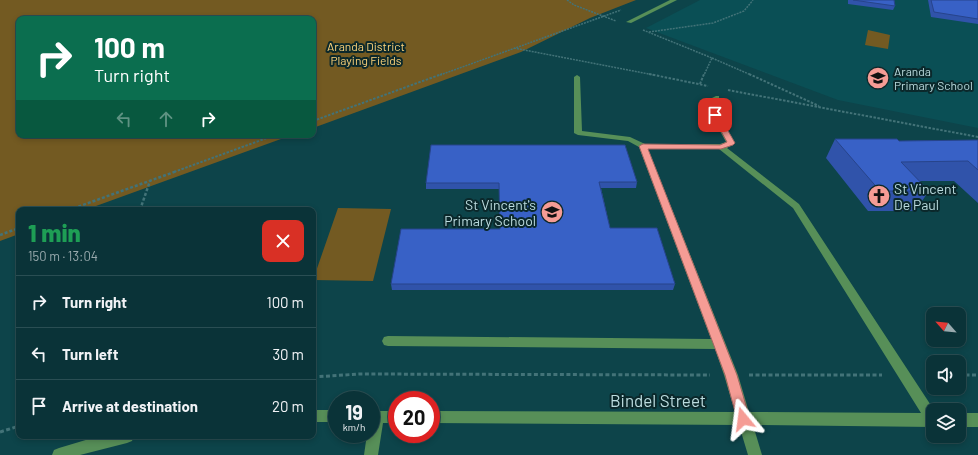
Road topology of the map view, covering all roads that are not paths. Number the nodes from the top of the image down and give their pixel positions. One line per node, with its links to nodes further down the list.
1 (674, 0): 2 (street)
2 (630, 22)
3 (577, 78): 5 (street)
4 (716, 98): 6 (street)
5 (643, 146): 6 (street); 8 (street)
6 (721, 147): 9 (street)
7 (388, 341): 8 (street)
8 (719, 344): 13 (street)
9 (926, 409)
10 (316, 416): 11 (street)
11 (328, 416)
12 (440, 417): 13 (street, Bindel Street)
13 (743, 419): 14 (street, Bindel Street); 21 (street)
14 (926, 420)
15 (966, 420): 16 (street)
16 (978, 420)
17 (115, 439): 19 (street)
18 (372, 443): 20 (street)
19 (60, 455)
20 (371, 455)
21 (755, 455)

